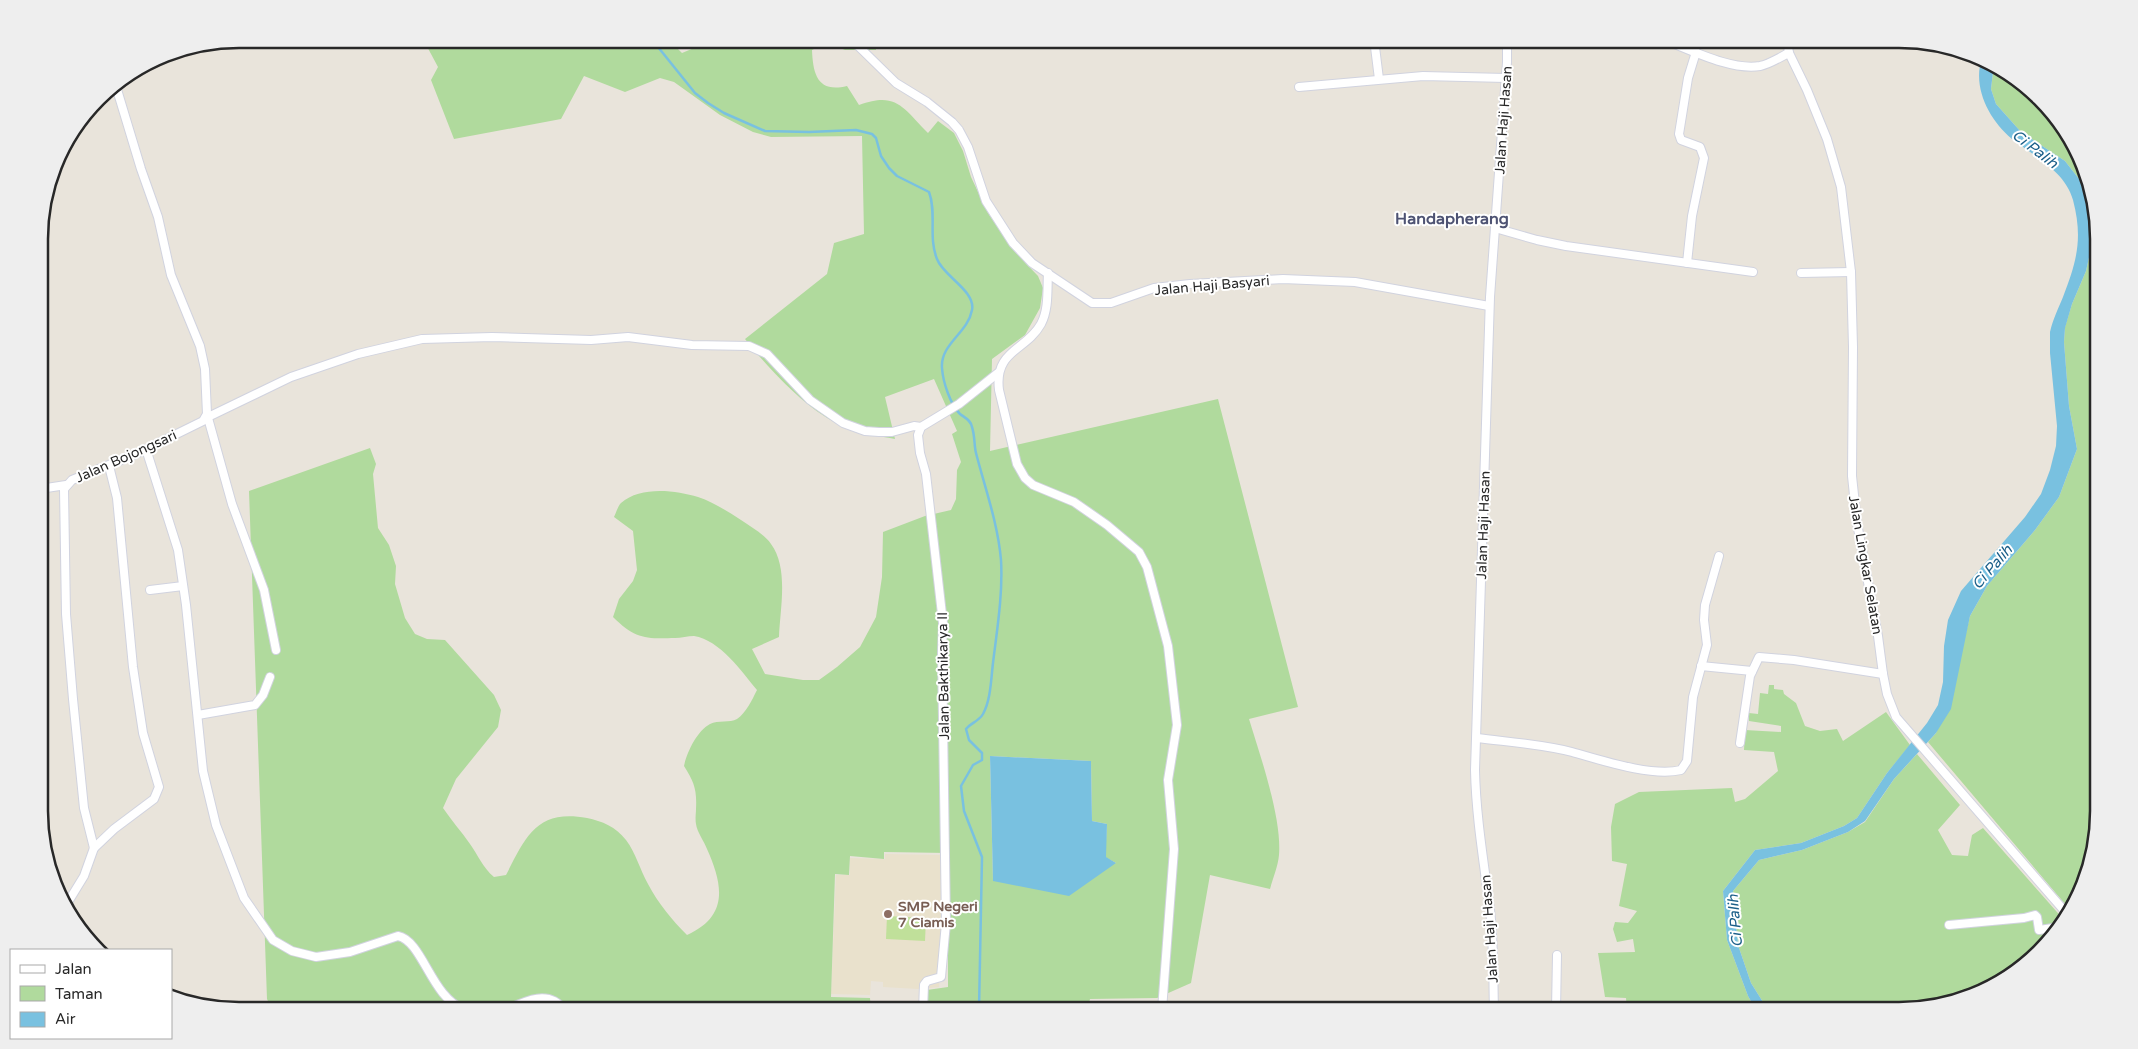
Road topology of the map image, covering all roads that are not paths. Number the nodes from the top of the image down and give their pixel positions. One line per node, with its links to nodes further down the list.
1 (860, 48): 16 (street, Jalan Haji Basyari)
2 (1375, 48): 9 (street)
3 (1507, 48): 8 (street, Jalan Haji Hasan)
4 (1686, 48): 6 (street)
5 (1789, 48): 7 (street, Jalan Lingkar Selatan)
6 (1696, 52): 7 (street); 13 (street)
7 (1789, 53): 15 (street, Jalan Lingkar Selatan)
8 (1506, 78): 9 (street); 12 (street, Jalan Haji Hasan)
9 (1379, 79): 10 (street)
10 (1299, 87)
11 (117, 91): 20 (street)
12 (1495, 228): 13 (street); 18 (street, Jalan Haji Hasan)
13 (1687, 263): 14 (street)
14 (1753, 272)
15 (1851, 272): 17 (street); 32 (street, Jalan Lingkar Selatan)
16 (1048, 273): 18 (street, Jalan Haji Basyari); 19 (street)
17 (1801, 273)
18 (1489, 306): 35 (street, Jalan Haji Hasan)
19 (998, 373): 21 (street); 47 (street)
20 (207, 418): 21 (street, Jalan Bojongsari); 22 (street, Jalan Bojongsari); 29 (street)
21 (920, 427): 46 (street, Jalan Bakthikarya II)
22 (146, 450): 23 (street, Jalan Bojongsari); 27 (street)
23 (109, 466): 24 (street, Jalan Bojongsari); 37 (street)
24 (66, 484): 25 (street); 37 (street, Jalan Bojongsari)
25 (48, 487)
26 (1719, 556): 30 (street)
27 (183, 586): 28 (street); 34 (street)
28 (150, 590)
29 (276, 650)
30 (1701, 666): 31 (street); 35 (street)
31 (1752, 671): 32 (street); 36 (street)
32 (1883, 674): 39 (street, Jalan Lingkar Selatan)
33 (270, 677): 34 (street)
34 (198, 716): 43 (street)
35 (1477, 738): 48 (street, Jalan Haji Hasan)
36 (1740, 742)
37 (94, 848): 38 (street)
38 (70, 900)
39 (2063, 909)
40 (1949, 925): 41 (street)
41 (2050, 928)
42 (1557, 954): 49 (street)
43 (452, 1002)
44 (524, 1002): 45 (street)
45 (555, 1002)
46 (923, 1002)
47 (1163, 1002)
48 (1494, 1002)
49 (1556, 1002)

